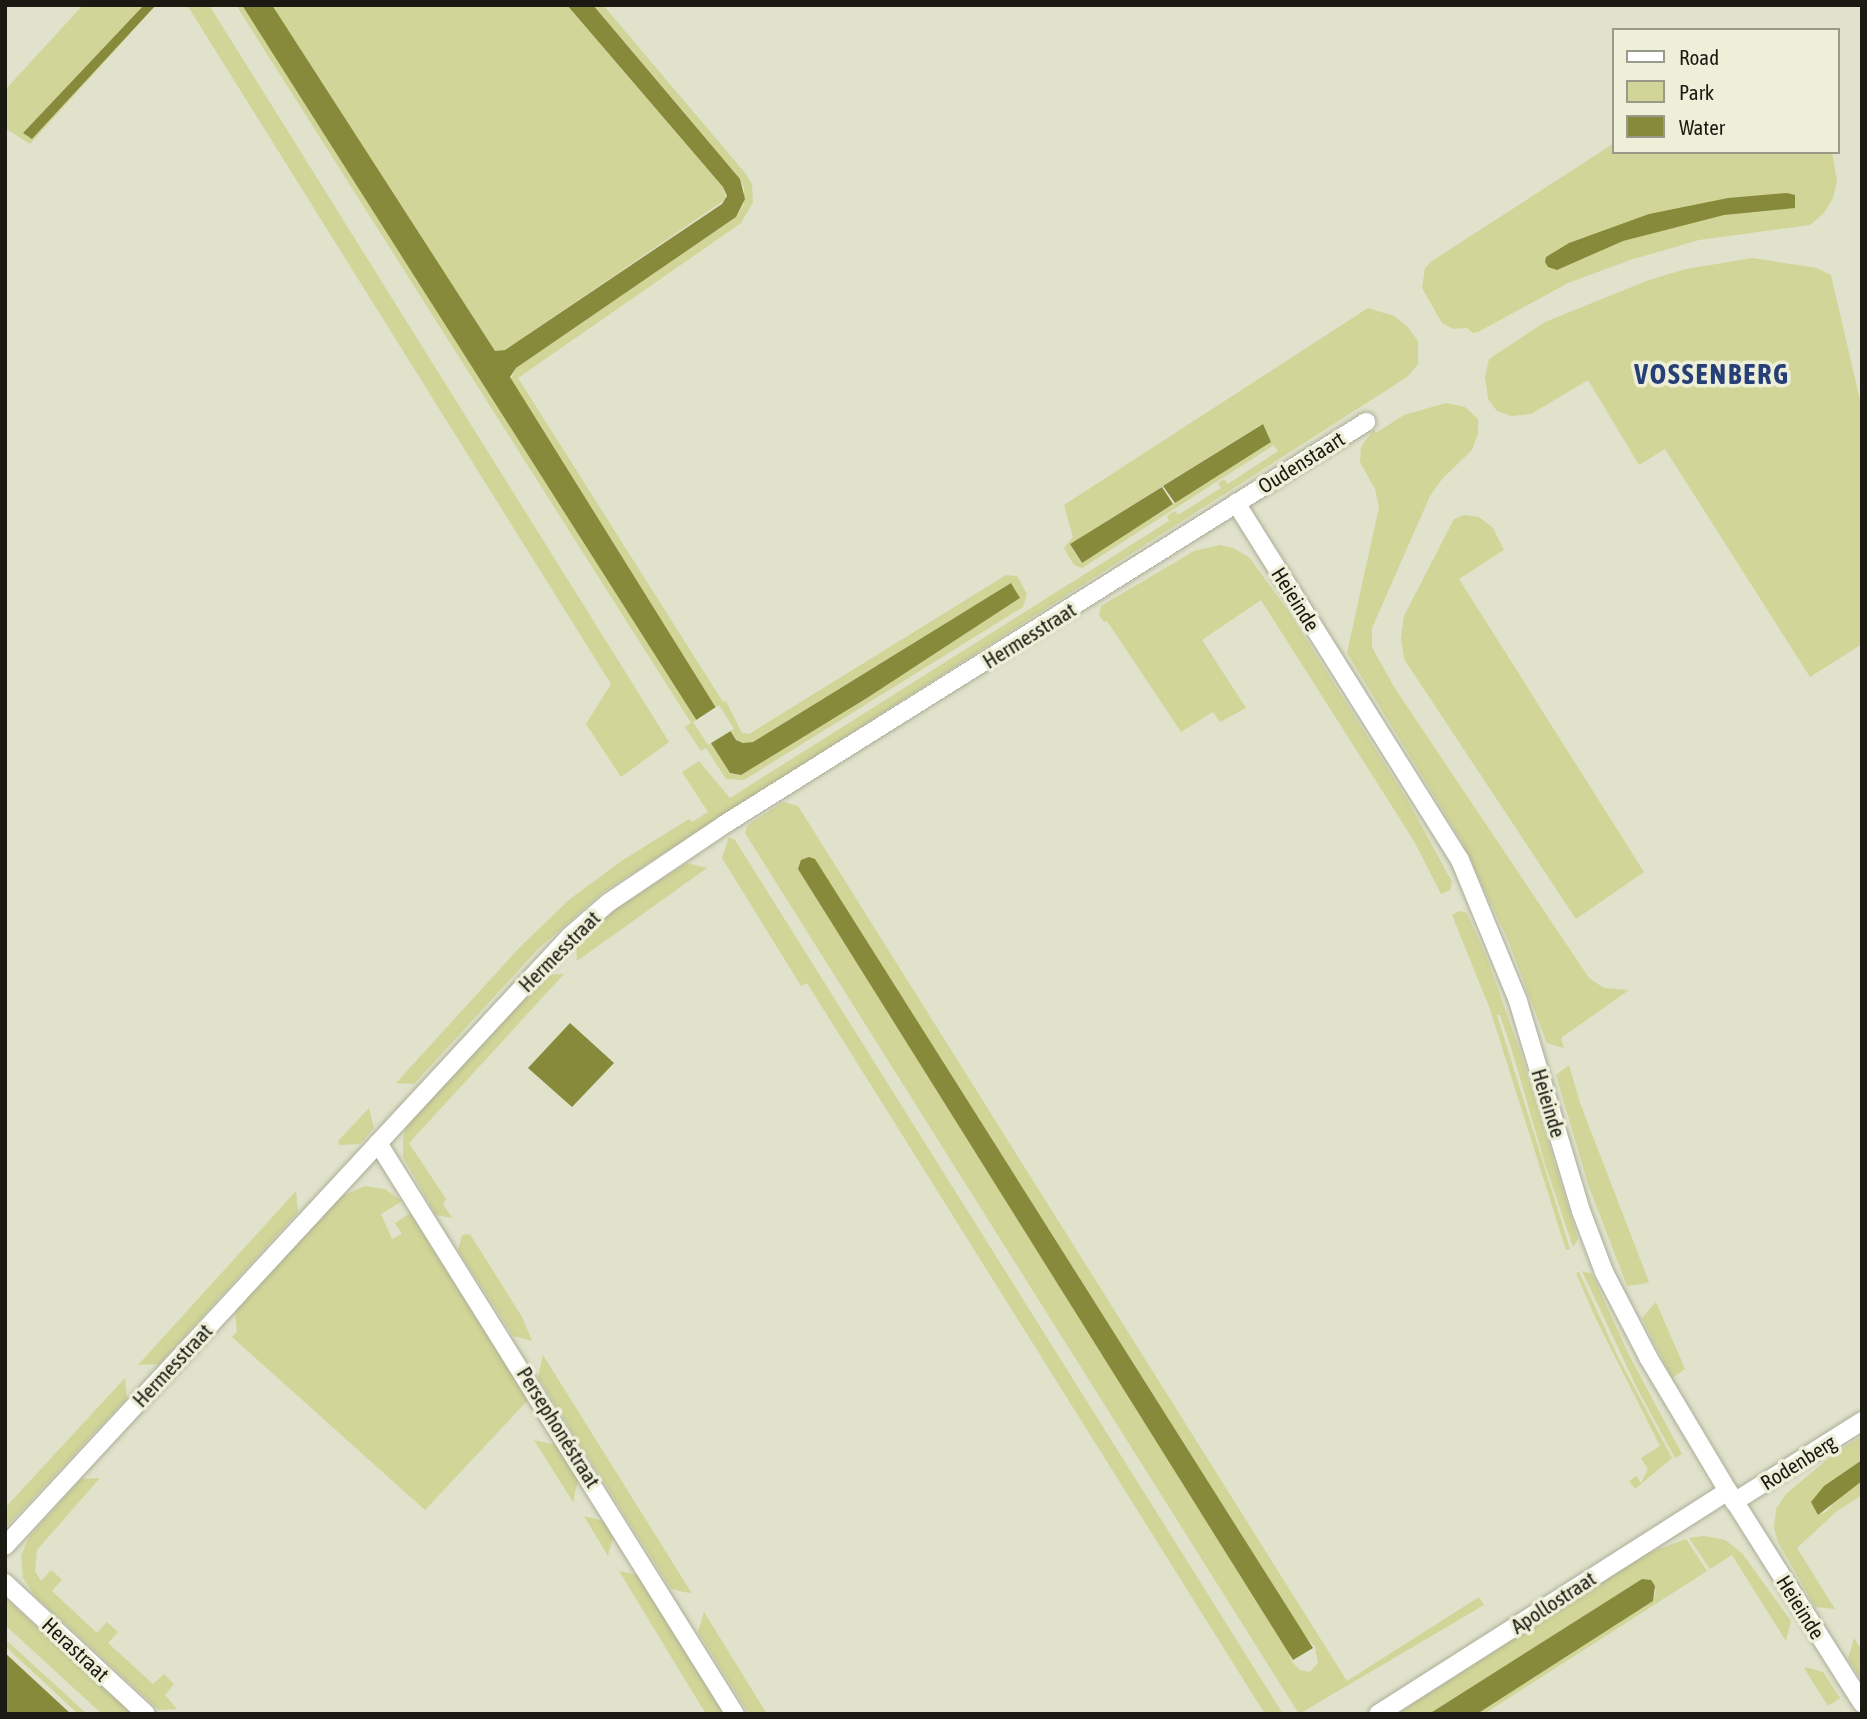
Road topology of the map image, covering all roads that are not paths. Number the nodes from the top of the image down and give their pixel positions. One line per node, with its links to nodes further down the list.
1 (1366, 422): 2 (street, Oudenstaart)
2 (1236, 503): 3 (street, Hermesstraat); 5 (street, Heieinde)
3 (379, 1143): 6 (street, Hermesstraat); 10 (street, Persephonéstraat)
4 (1862, 1421): 5 (street, Rodenberg)
5 (1731, 1496): 8 (street, Heieinde); 11 (street, Apollostraat)
6 (5, 1546)
7 (5, 1584): 9 (street, Herastraat)
8 (1862, 1703)
9 (146, 1714)
10 (736, 1714)
11 (1378, 1714)

